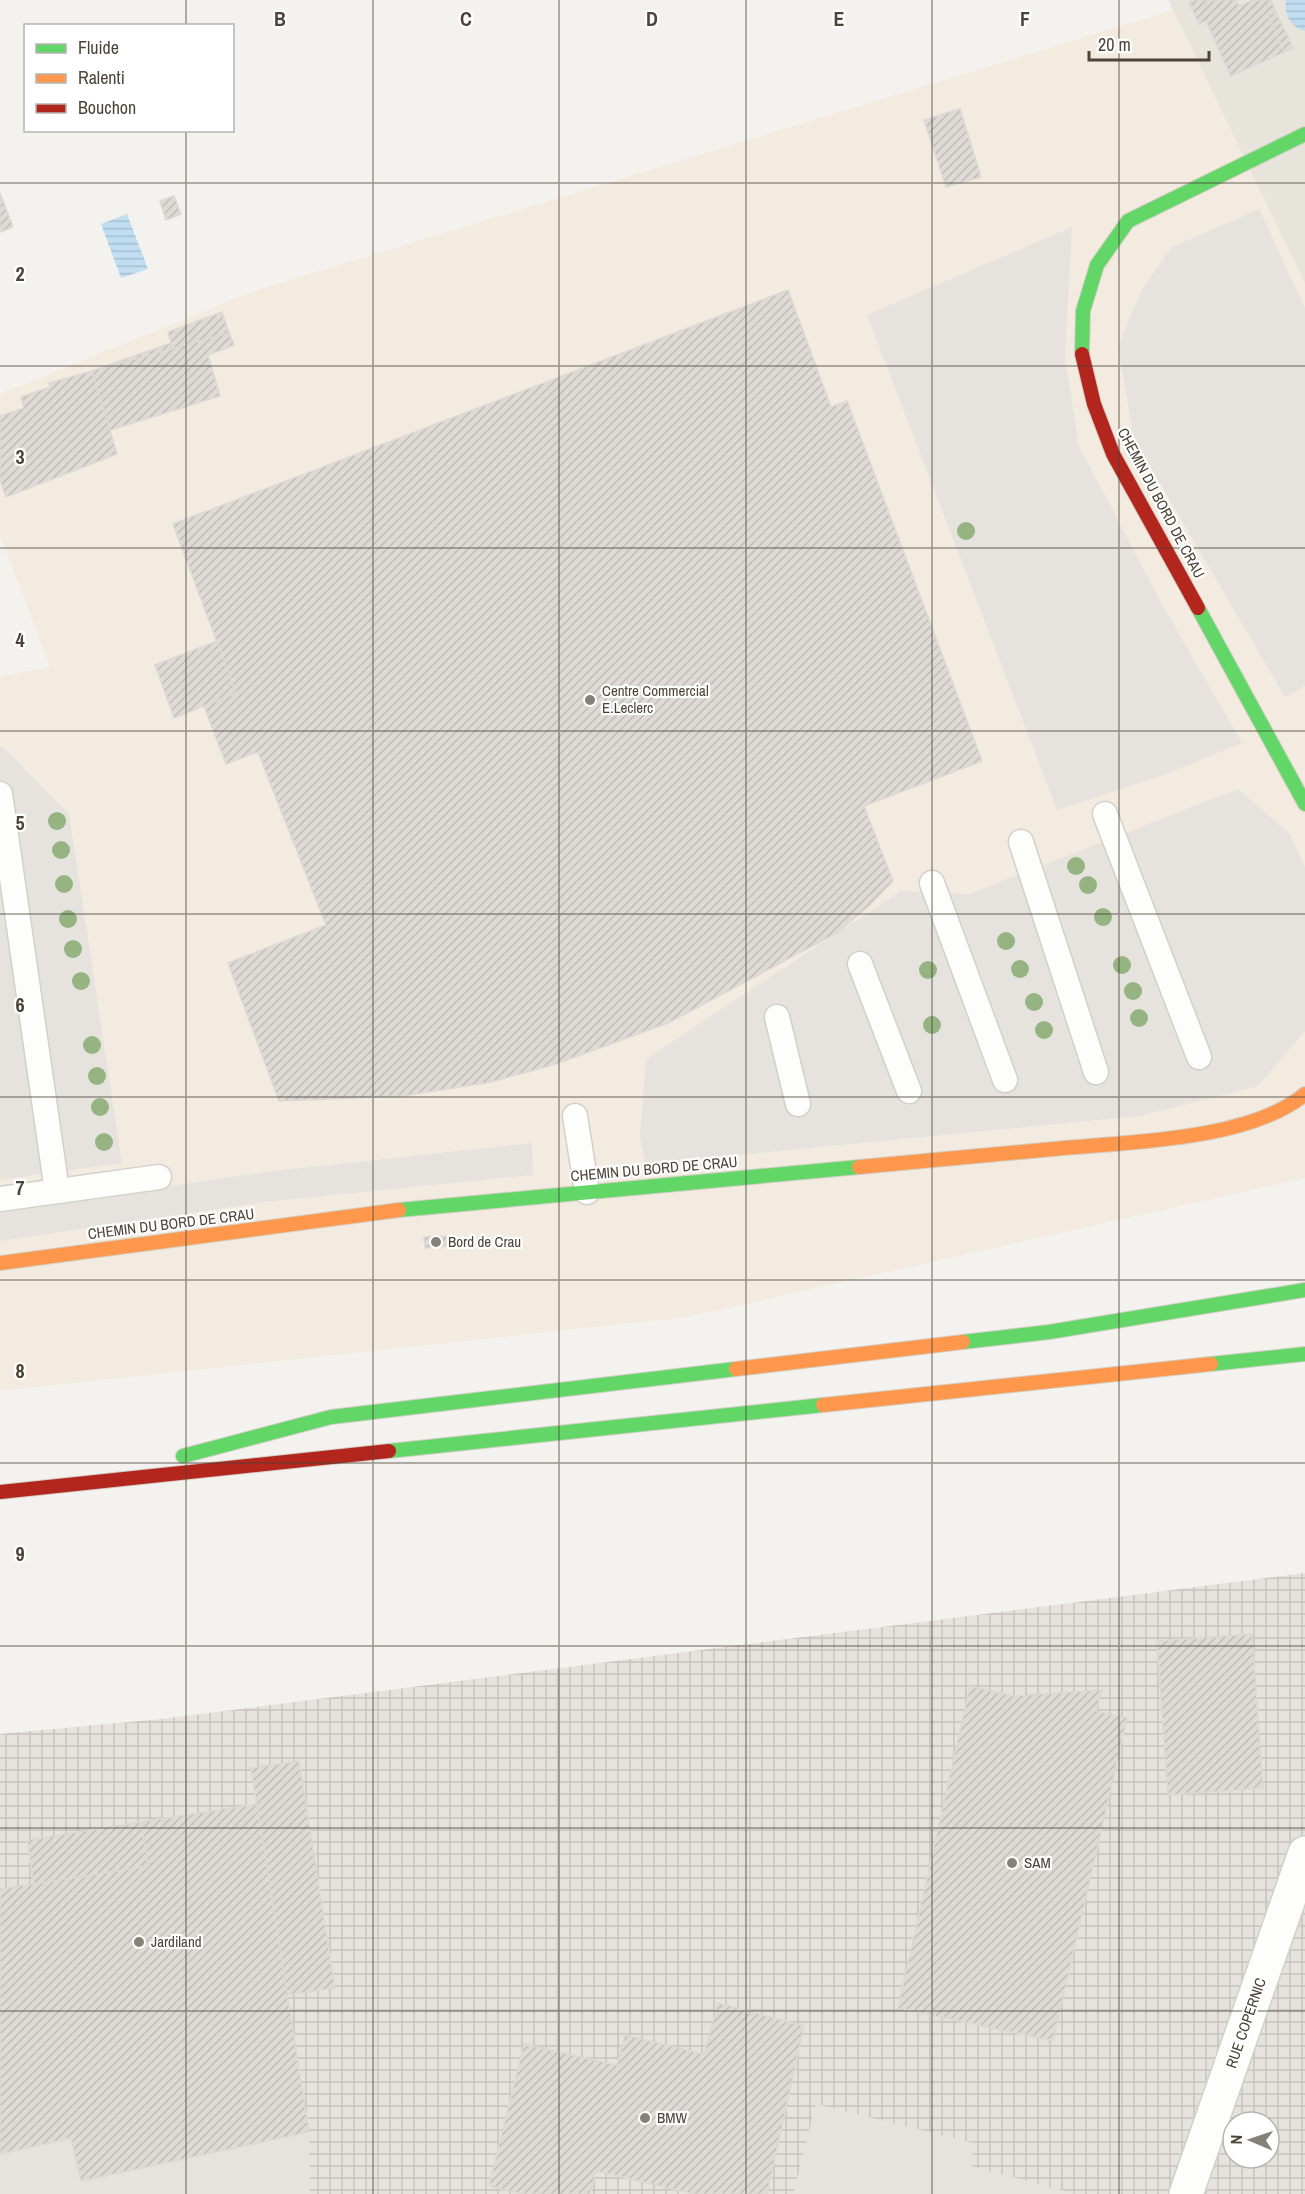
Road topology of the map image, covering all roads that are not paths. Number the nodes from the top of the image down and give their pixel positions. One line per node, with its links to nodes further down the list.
1 (1305, 134): 3 (main road, CHEMIN DU BORD DE CRAU)
2 (0, 794): 17 (lane)
3 (1305, 804)
4 (1106, 814): 9 (lane)
5 (1021, 842): 10 (lane)
6 (932, 883): 11 (lane)
7 (860, 964): 12 (lane)
8 (777, 1017): 14 (lane)
9 (1199, 1057)
10 (1096, 1072)
11 (1005, 1080)
12 (909, 1091)
13 (1305, 1094): 18 (main road, CHEMIN DU BORD DE CRAU)
14 (798, 1104)
15 (575, 1116): 18 (lane)
16 (159, 1177): 17 (lane)
17 (57, 1191): 19 (lane)
18 (587, 1192): 20 (main road, CHEMIN DU BORD DE CRAU)
19 (0, 1199)
20 (0, 1263)
21 (1305, 1290): 23 (main road)
22 (1301, 1355): 23 (main road)
23 (84, 1483): 24 (main road)
24 (0, 1492)
25 (1305, 1853): 26 (street, RUE COPERNIC)
26 (1186, 2194)

